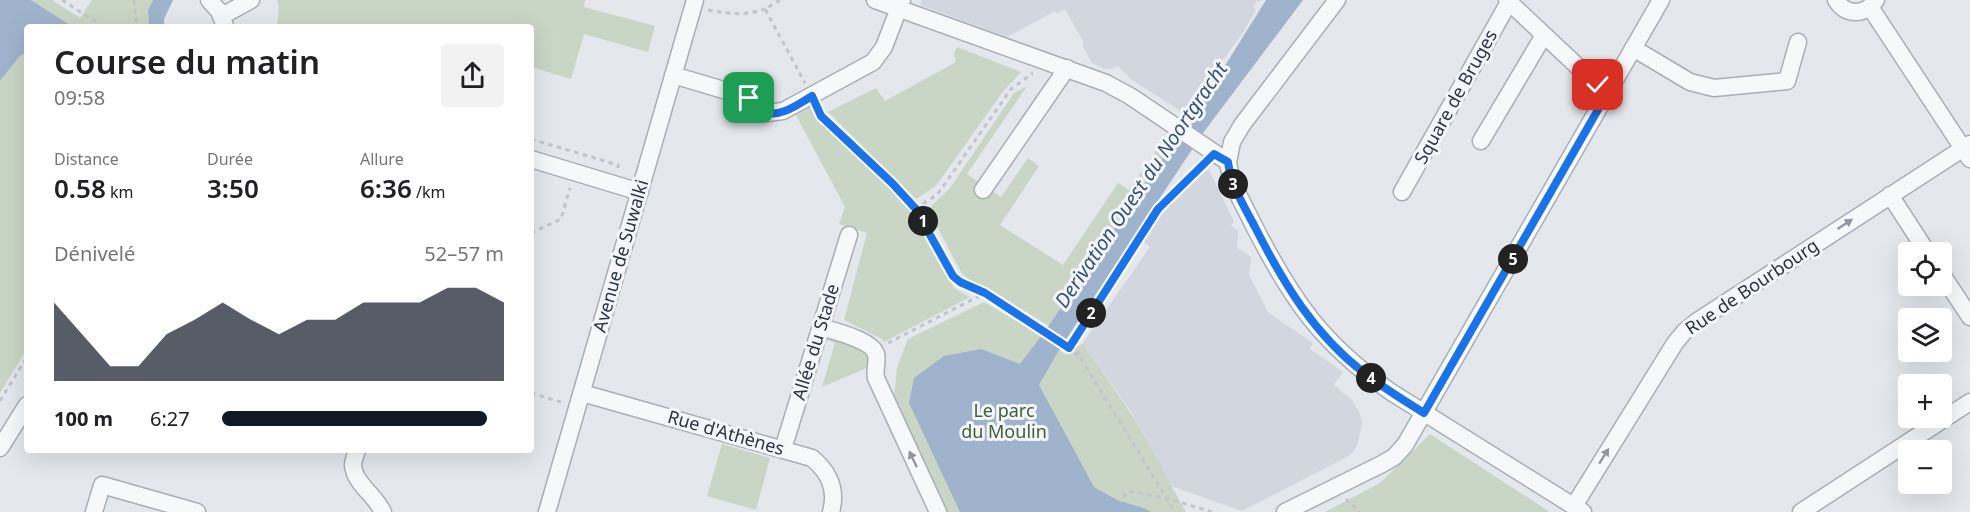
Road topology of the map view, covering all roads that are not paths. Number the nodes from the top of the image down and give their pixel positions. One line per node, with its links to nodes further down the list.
1 (209, 0): 11 (street)
2 (251, 0): 11 (street)
3 (875, 0): 8 (street)
4 (1337, 0): 20 (street)
5 (1661, 0): 14 (street)
6 (1836, 0): 9 (street)
7 (1508, 1): 12 (street); 24 (street, Square de Bruges)
8 (901, 4): 15 (street); 16 (street)
9 (1873, 4): 19 (street)
10 (693, 6): 16 (street, Avenue de Suwalki)
11 (224, 22)
12 (1544, 35): 17 (street); 18 (street)
13 (1798, 42): 14 (street)
14 (1634, 48): 17 (street)
15 (1067, 68): 20 (street); 22 (street)
16 (674, 75): 23 (street, Avenue de Suwalki)
17 (1607, 94): 34 (street)
18 (1481, 141)
19 (1968, 150): 25 (street, Rue de Bourbourg)
20 (1217, 156): 34 (street)
21 (534, 160): 23 (street)
22 (983, 190)
23 (640, 192): 31 (street, Avenue de Suwalki)
24 (1402, 192)
25 (1890, 195): 27 (street); 38 (street, Rue de Bourbourg, one-way to 25)
26 (849, 235): 30 (street, Allée du Stade)
27 (1921, 242)
28 (1952, 290): 29 (street)
29 (1970, 317)
30 (821, 327): 36 (street, Allée du Stade); 44 (street, one-way to 30)
31 (579, 400): 36 (street, Rue d'Athènes); 42 (street, Avenue de Suwalki)
32 (1970, 402): 46 (street)
33 (24, 410): 35 (street)
34 (1424, 413): 38 (street); 45 (street)
35 (0, 448)
36 (783, 449): 43 (street, Rue d'Athènes)
37 (356, 453): 41 (street)
38 (1579, 509)
39 (94, 512): 40 (street)
40 (197, 512)
41 (383, 512)
42 (547, 512)
43 (831, 512)
44 (938, 512)
45 (1285, 512)
46 (1801, 512)

